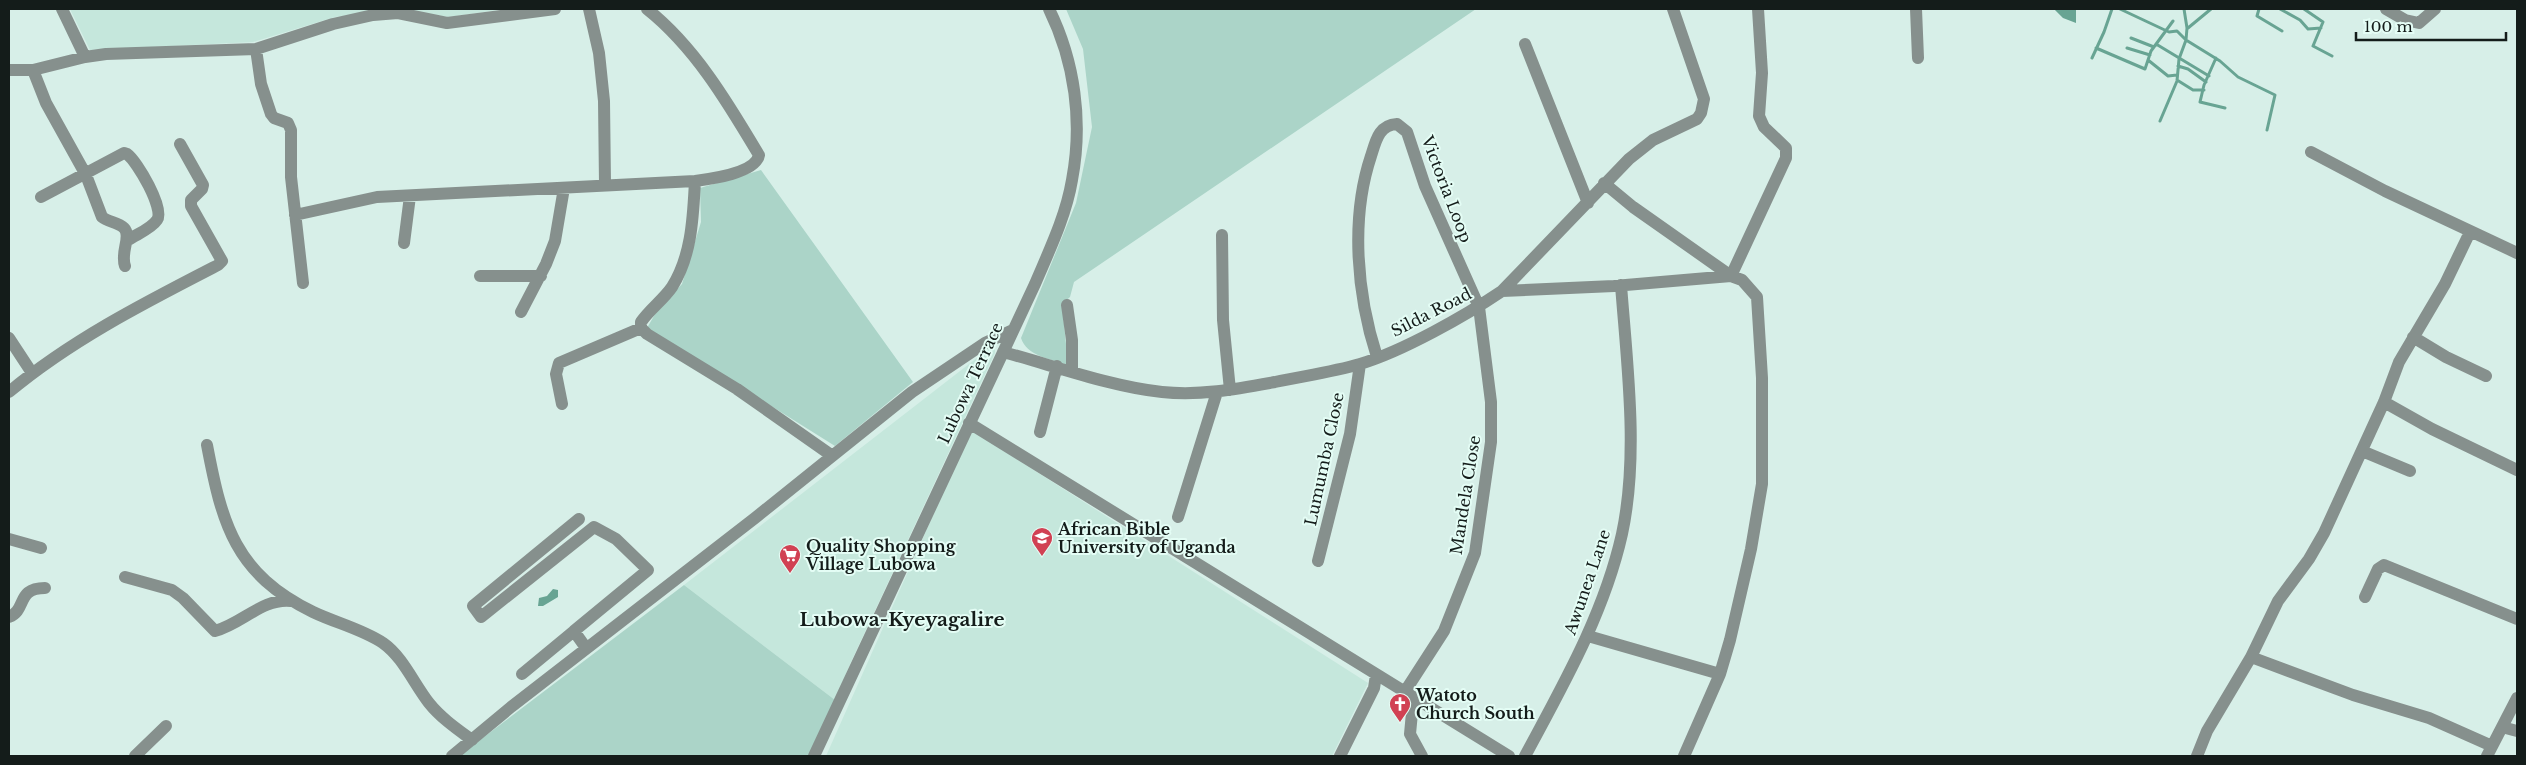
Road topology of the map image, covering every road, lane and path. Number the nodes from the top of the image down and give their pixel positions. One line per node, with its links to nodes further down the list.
1 (62, 9): 13 (street)
2 (555, 9): 12 (street)
3 (589, 9): 22 (street)
4 (647, 9): 20 (street)
5 (1049, 9): 44 (street, Lubowa Terrace)
6 (1673, 9): 21 (street, Silda Road)
7 (1758, 9): 36 (street)
8 (1916, 9): 14 (street)
9 (2386, 9): 10 (street)
10 (2435, 9)
11 (1525, 44): 26 (street)
12 (256, 49): 13 (street); 27 (street)
13 (85, 57): 16 (street)
14 (1918, 58)
15 (9, 70): 16 (street)
16 (32, 70): 19 (street)
17 (180, 144): 52 (street)
18 (2311, 152): 28 (street)
19 (86, 175): 25 (street); 30 (street); 30 (street)
20 (694, 181): 22 (street); 43 (street)
21 (1604, 183): 26 (street, Silda Road); 36 (street)
22 (605, 184): 23 (street)
23 (564, 188): 24 (street); 35 (street)
24 (410, 196): 27 (street); 31 (street)
25 (40, 197)
26 (1588, 203): 39 (street, Silda Road)
27 (296, 215): 37 (street)
28 (2470, 232): 32 (street); 45 (street)
29 (1222, 235): 54 (street)
30 (128, 240): 33 (street)
31 (404, 243)
32 (2517, 253)
33 (125, 266)
34 (480, 276): 35 (street)
35 (541, 276): 42 (street)
36 (1731, 276): 38 (street); 81 (street)
37 (303, 283)
38 (1621, 285): 39 (street); 77 (street, Awunea Lane)
39 (1502, 291): 41 (street, Silda Road)
40 (1067, 305): 51 (street)
41 (1478, 307): 48 (street, Silda Road); 48 (street, Victoria Loop); 83 (street, Mandela Close)
42 (521, 312)
43 (641, 328): 57 (street); 62 (street)
44 (1013, 330): 47 (street, Lubowa Terrace); 62 (street)
45 (2413, 337): 53 (street); 56 (street)
46 (9, 338): 52 (street)
47 (1003, 352): 50 (street, Silda Road); 58 (street, Lubowa Terrace)
48 (1377, 357): 49 (street, Silda Road)
49 (1360, 364): 54 (street, Silda Road); 69 (street, Lumumba Close)
50 (1057, 366): 51 (street, Silda Road); 59 (street)
51 (1072, 370): 54 (street, Silda Road)
52 (32, 373): 55 (street)
53 (2486, 376)
54 (1224, 391): 65 (street)
55 (9, 392)
56 (2384, 402): 61 (street); 63 (street)
57 (562, 404)
58 (968, 423): 82 (street); 92 (street, Lubowa Terrace)
59 (1040, 432)
60 (207, 444): 73 (street)
61 (2362, 451): 64 (street); 79 (street)
62 (831, 455): 78 (street)
63 (2516, 467)
64 (2410, 471)
65 (1178, 517)
66 (579, 519): 76 (street)
67 (9, 539): 68 (street)
68 (41, 548)
69 (1318, 560)
70 (125, 577): 73 (street)
71 (45, 588): 74 (street)
72 (2365, 597): 75 (street)
73 (292, 601): 88 (street)
74 (9, 617)
75 (2517, 619)
76 (574, 632): 78 (street); 80 (street)
77 (1588, 636): 81 (street); 96 (street, Awunea Lane)
78 (586, 648): 88 (street)
79 (2251, 657): 89 (street); 98 (street)
80 (522, 674)
81 (1720, 674): 97 (street)
82 (1376, 675): 83 (street); 93 (street)
83 (1404, 692): 94 (street); 95 (street)
84 (2517, 698): 86 (street)
85 (166, 726): 90 (street)
86 (2502, 727): 87 (street); 89 (street)
87 (2517, 731)
88 (472, 740): 91 (street)
89 (2490, 751)
90 (135, 756)
91 (452, 756)
92 (814, 756)
93 (1340, 756)
94 (1422, 756)
95 (1509, 756)
96 (1525, 756)
97 (1684, 756)
98 (2197, 756)

